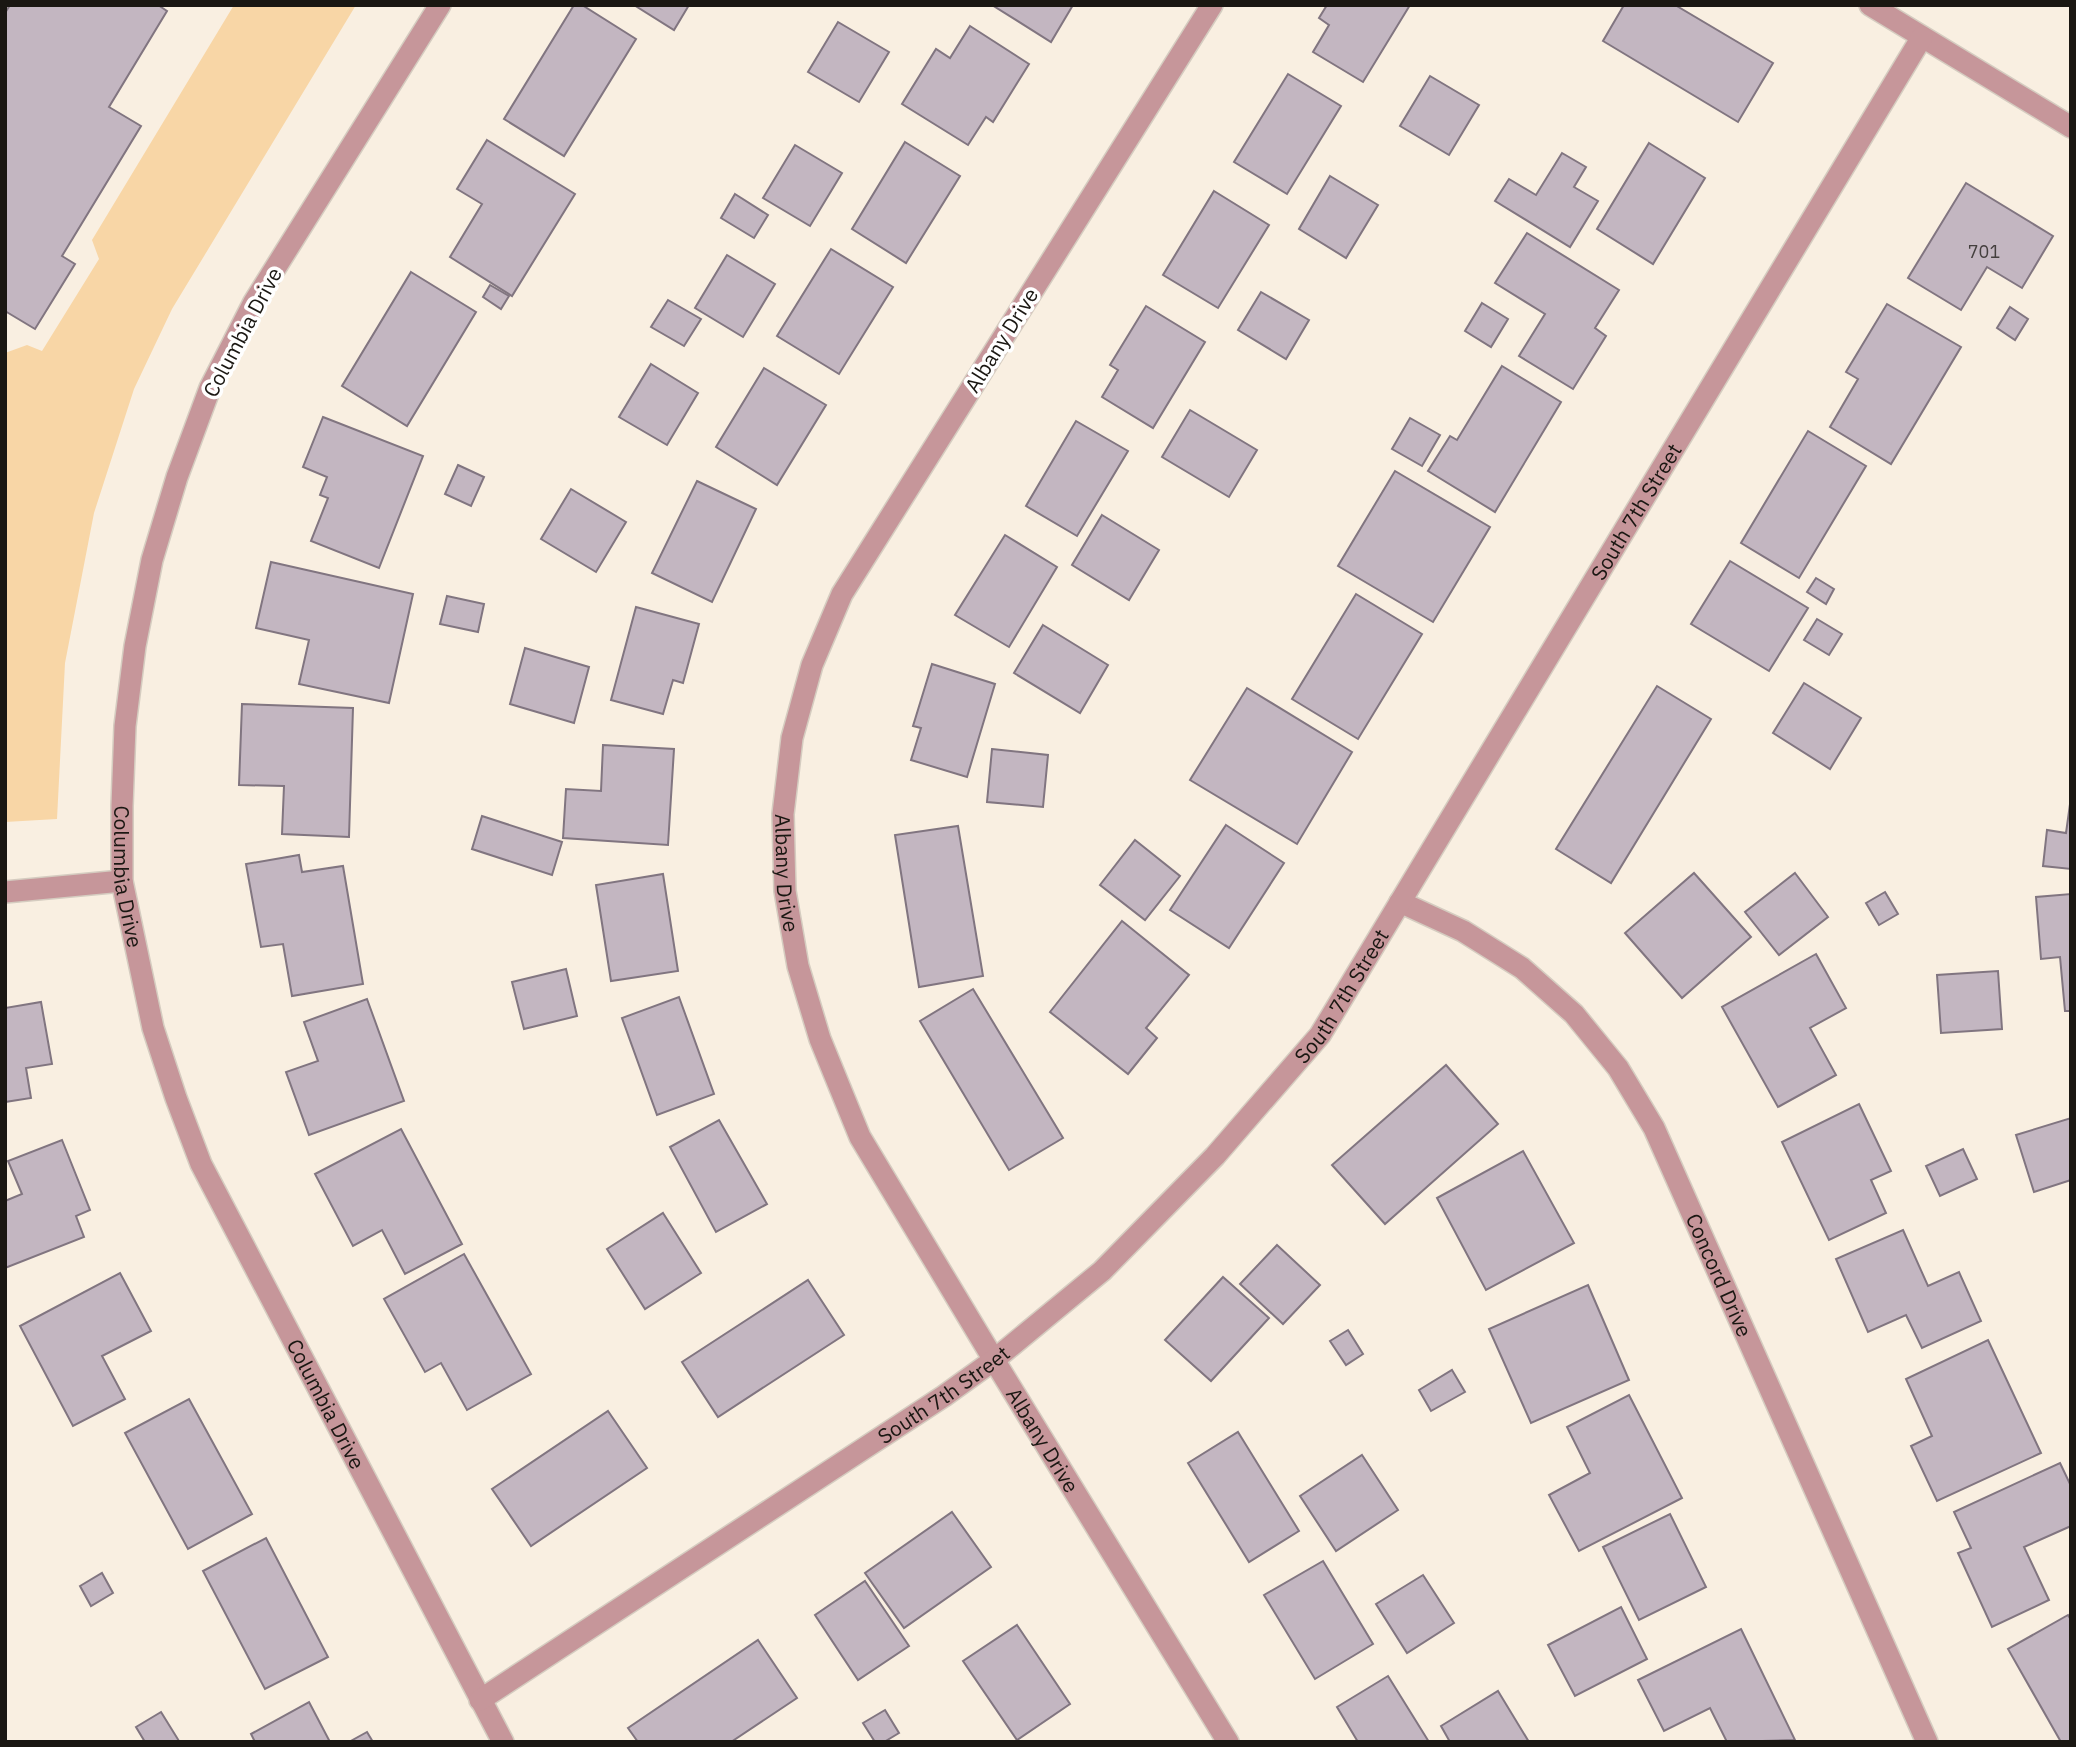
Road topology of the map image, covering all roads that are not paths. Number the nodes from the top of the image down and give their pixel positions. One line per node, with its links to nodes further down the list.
1 (440, 5): 6 (street, Columbia Drive)
2 (1212, 5): 9 (street, Albany Drive)
3 (1870, 5): 4 (street)
4 (1922, 37): 5 (street); 8 (street, South 7th Street)
5 (2071, 127)
6 (122, 881): 7 (street); 10 (street, Columbia Drive)
7 (5, 892)
8 (1400, 902): 9 (street, South 7th Street); 13 (street, Concord Drive)
9 (994, 1360): 10 (street, South 7th Street); 12 (street, Albany Drive)
10 (480, 1700): 11 (street, Columbia Drive)
11 (503, 1742)
12 (1228, 1742)
13 (1927, 1742)

